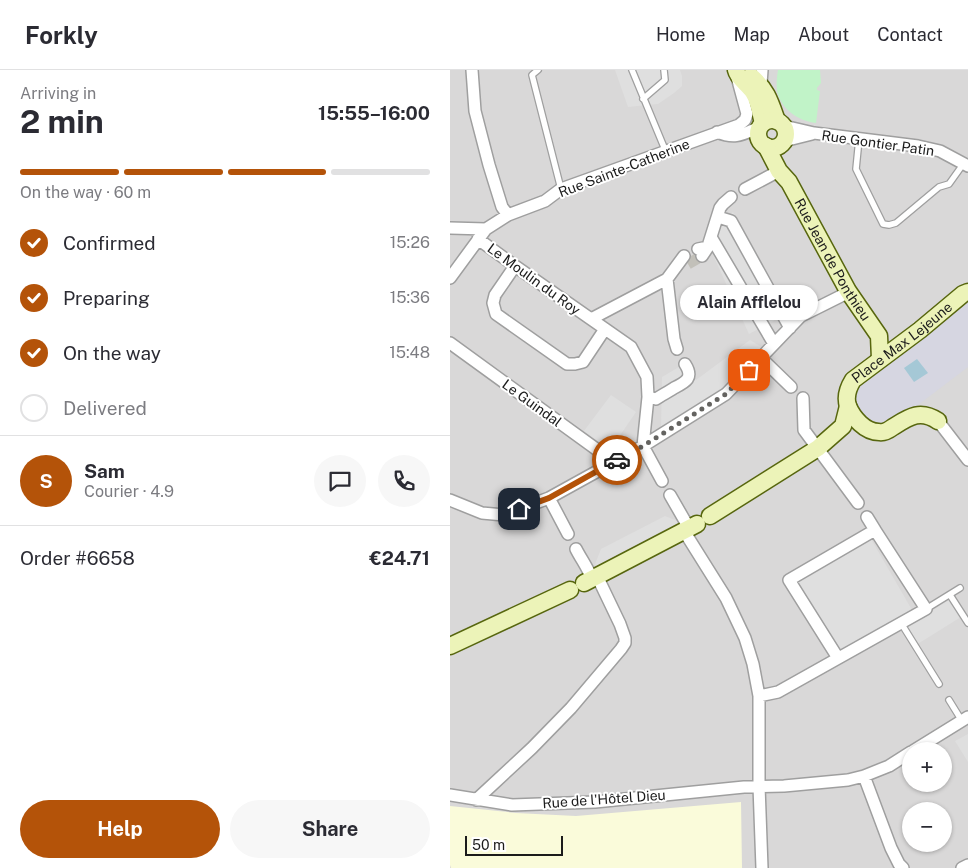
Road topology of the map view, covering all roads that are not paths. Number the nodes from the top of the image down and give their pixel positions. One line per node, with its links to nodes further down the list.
1 (472, 70): 17 (street)
2 (538, 70): 14 (lane)
3 (632, 70): 7 (lane)
4 (664, 70): 7 (lane)
5 (739, 72): 6 (street); 8 (street); 9 (street, Rue Sainte-Catherine)
6 (761, 77): 8 (street)
7 (643, 99): 11 (lane)
8 (775, 130): 9 (street, Rue Gontier Patin); 10 (street, Rue Gontier Patin); 13 (street, Rue Jean de Ponthieu); 13 (street, Rue Jean de Ponthieu)
9 (717, 132): 11 (street, Rue Sainte-Catherine)
10 (859, 139): 12 (street, Rue Gontier Patin); 12 (lane)
11 (666, 152): 14 (street, Rue Sainte-Catherine)
12 (966, 164)
13 (784, 177): 15 (street); 27 (street, Rue Jean de Ponthieu)
14 (561, 189): 17 (street, Rue Sainte-Catherine)
15 (745, 189)
16 (731, 197): 18 (street)
17 (508, 215): 20 (street, Rue Sainte-Catherine)
18 (718, 216): 29 (street); 34 (street)
19 (450, 228): 20 (street)
20 (486, 229): 21 (street, Rue Sainte-Catherine)
21 (478, 239): 23 (street, Le Moulin du Roy); 24 (street, Rue Sainte-Catherine)
22 (683, 263): 25 (street, Le Moulin du Roy)
23 (515, 266): 28 (street, Le Moulin du Roy); 30 (street)
24 (450, 278)
25 (667, 279): 28 (street, Le Moulin du Roy); 35 (street)
26 (966, 290): 32 (street, Place Max Lejeune)
27 (848, 291): 29 (street); 31 (street, Rue Jean de Ponthieu)
28 (591, 320): 30 (street, Le Moulin du Roy)
29 (790, 328): 34 (street)
30 (605, 329): 40 (street, Le Moulin du Roy)
31 (880, 336): 32 (street, Rue Jean de Ponthieu); 37 (street, Rue Jean de Ponthieu)
32 (902, 342): 37 (street, Place Max Lejeune)
33 (450, 343): 49 (street, Le Guindal)
34 (774, 344): 36 (street)
35 (677, 349)
36 (761, 358): 39 (street); 46 (street)
37 (880, 359): 42 (street, Place Max Lejeune)
38 (685, 364): 40 (street)
39 (791, 386)
40 (648, 397): 46 (street, Le Moulin du Roy)
41 (803, 398): 47 (street)
42 (848, 406): 44 (street, Place Max Lejeune); 45 (street)
43 (938, 421): 45 (street); 48 (street)
44 (843, 426): 45 (street); 47 (street)
45 (862, 426)
46 (643, 446): 49 (street); 50 (street)
47 (818, 448): 54 (street); 56 (street)
48 (968, 460)
49 (614, 462): 52 (street)
50 (662, 481)
51 (670, 495): 56 (street)
52 (549, 498): 53 (street); 58 (street)
53 (450, 500)
54 (858, 503)
55 (867, 517): 57 (street)
56 (695, 525): 60 (street); 69 (street)
57 (876, 530): 63 (street); 67 (street)
58 (568, 534)
59 (576, 549): 60 (street)
60 (586, 582): 66 (street); 77 (street)
61 (960, 588): 62 (lane)
62 (950, 595): 63 (lane); 65 (lane)
63 (926, 609): 64 (street)
64 (901, 623): 67 (street); 68 (lane)
65 (968, 623)
66 (450, 646)
67 (838, 658): 69 (street)
68 (939, 684)
69 (759, 696): 75 (street)
70 (949, 700): 71 (lane)
71 (965, 719): 72 (street, Rue de l'Hôtel Dieu)
72 (928, 742)
73 (902, 758): 74 (street, Rue de l'Hôtel Dieu)
74 (864, 776): 75 (street, Rue de l'Hôtel Dieu); 80 (street)
75 (759, 786): 77 (street, Rue de l'Hôtel Dieu); 79 (street)
76 (450, 795): 77 (street, Rue de l'Hôtel Dieu)
77 (476, 800)
78 (968, 865): 81 (street)
79 (762, 868)
80 (903, 868)
81 (962, 868)

